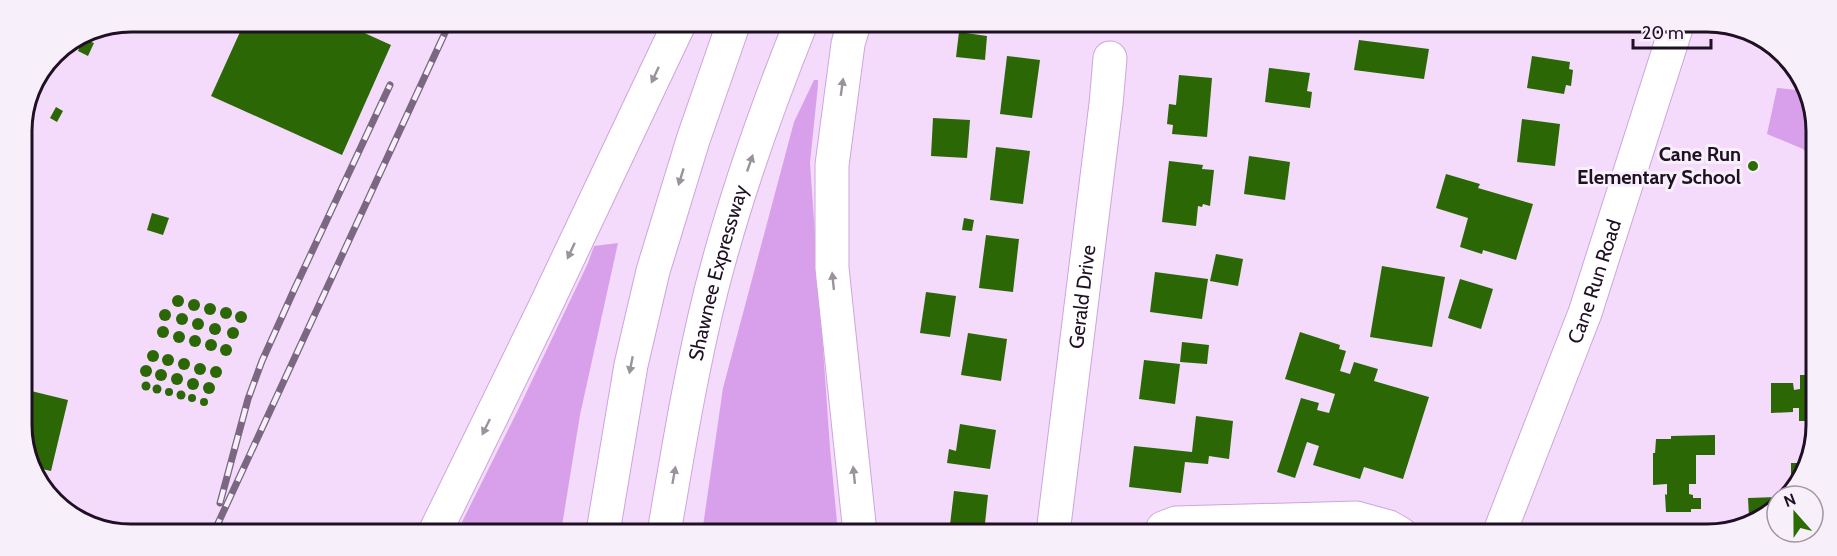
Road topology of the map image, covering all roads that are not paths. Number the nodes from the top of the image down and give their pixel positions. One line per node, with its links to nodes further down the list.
1 (675, 32): 7 (main road, one-way to 7)
2 (731, 32): 8 (main road, one-way to 8)
3 (797, 32): 9 (main road, Shawnee Expressway, one-way to 3)
4 (851, 32): 10 (main road, one-way to 4)
5 (1674, 32): 14 (main road, Cane Run Road)
6 (1110, 58): 11 (main road, Gerald Drive)
7 (439, 524)
8 (604, 524)
9 (665, 524)
10 (859, 524)
11 (1054, 524)
12 (1173, 524): 13 (main road)
13 (1378, 524)
14 (1503, 524)

